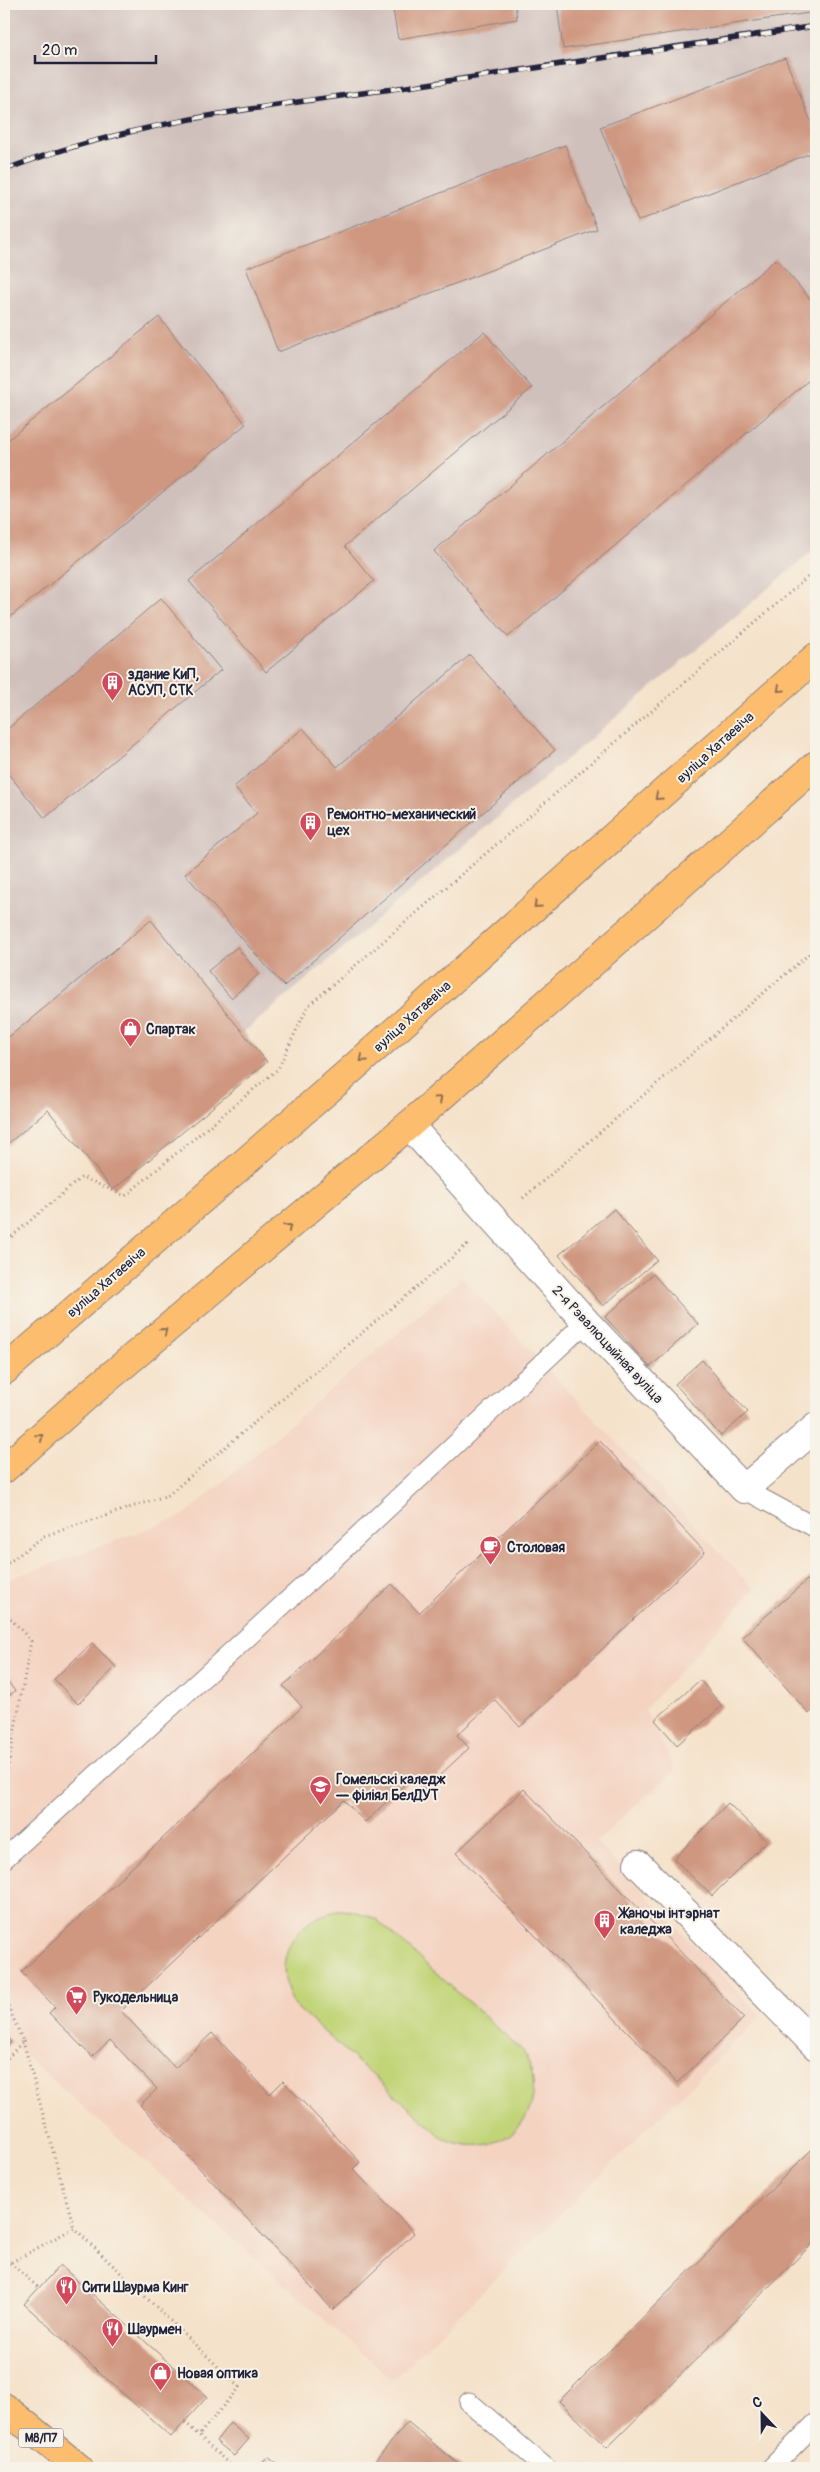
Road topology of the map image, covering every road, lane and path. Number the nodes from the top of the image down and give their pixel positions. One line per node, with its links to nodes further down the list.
1 (816, 570): 7 (path)
2 (816, 657): 9 (main road, вуліца Хатаевіча, one-way to 9)
3 (816, 765): 5 (main road, one-way to 3)
4 (816, 948): 6 (path)
5 (410, 1125): 6 (street, 2-я Рэвалюцыйная вуліца); 11 (main road, one-way to 5)
6 (496, 1221): 8 (street, 2-я Рэвалюцыйная вуліца); 14 (path)
7 (4, 1243)
8 (586, 1322): 12 (street, 2-я Рэвалюцыйная вуліца); 17 (lane)
9 (4, 1371)
10 (816, 1427): 12 (street)
11 (4, 1469)
12 (744, 1489): 13 (lane)
13 (816, 1528)
14 (4, 1566)
15 (4, 1611): 16 (path)
16 (4, 1789)
17 (4, 1859)
18 (638, 1864): 21 (street)
19 (4, 1997): 20 (path)
20 (23, 2041): 22 (path); 23 (path)
21 (816, 2046)
22 (4, 2062)
23 (74, 2228): 25 (path); 31 (path)
24 (4, 2257): 25 (path)
25 (10, 2263): 26 (path)
26 (39, 2288)
27 (470, 2402): 34 (lane)
28 (4, 2407): 32 (main road, М8/П7)
29 (185, 2422): 31 (path)
30 (816, 2423): 35 (lane)
31 (199, 2435): 33 (path)
32 (79, 2468)
33 (233, 2468)
34 (546, 2468)
35 (771, 2468)

